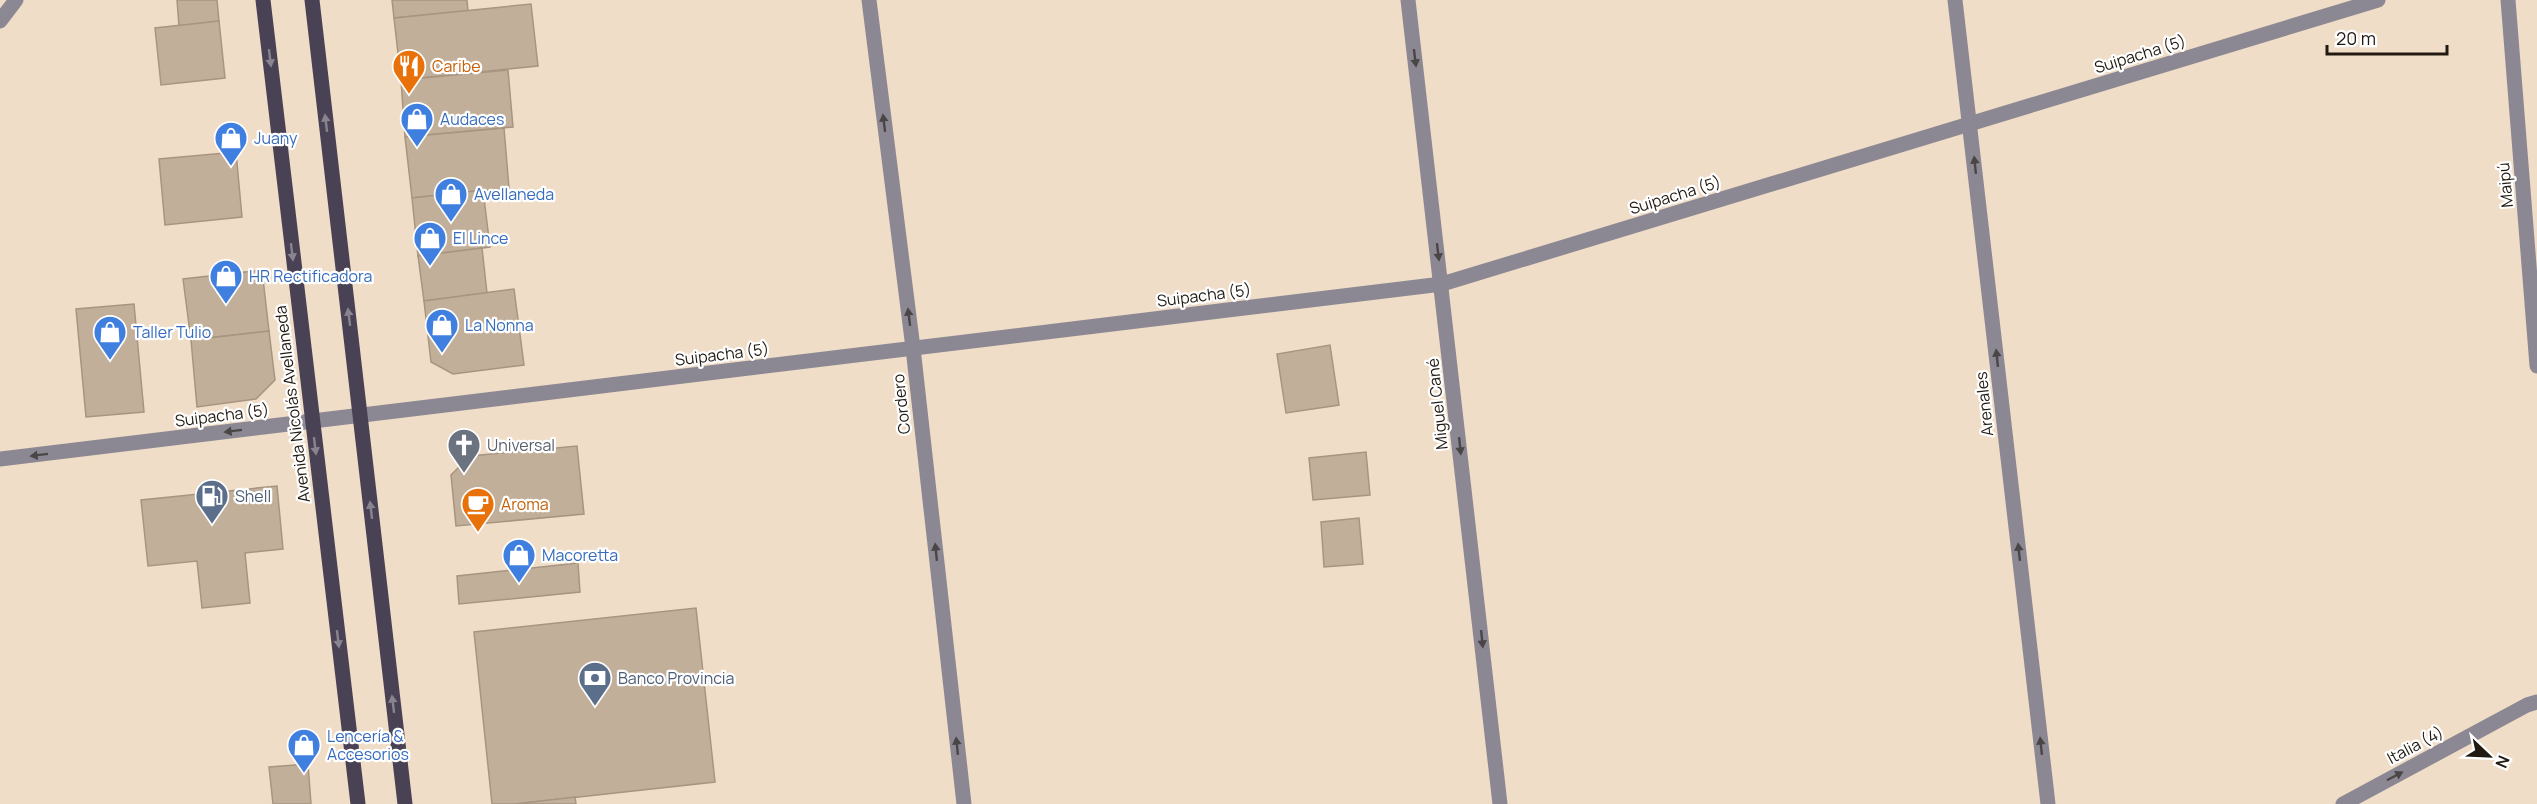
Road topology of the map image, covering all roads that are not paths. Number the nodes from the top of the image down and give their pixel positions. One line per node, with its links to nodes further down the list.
1 (16, 0): 9 (street)
2 (263, 0): 15 (main road, Avenida Nicolás Avellaneda, one-way to 15)
3 (312, 0): 14 (main road, one-way to 3)
4 (869, 0): 12 (street, Cordero, one-way to 4)
5 (1408, 0): 11 (street, Miguel Cané, one-way to 11)
6 (1955, 0): 10 (street, Arenales)
7 (2378, 0): 10 (street, Suipacha (5))
8 (2508, 0): 13 (street, Maipú)
9 (0, 21)
10 (1971, 125): 11 (street, Suipacha (5)); 22 (street, Arenales, one-way to 10)
11 (1442, 284): 12 (street, Suipacha (5)); 21 (street, Miguel Cané, one-way to 21)
12 (913, 348): 14 (street, Suipacha (5)); 20 (street, Cordero, one-way to 12)
13 (2537, 366)
14 (360, 416): 15 (street, Suipacha (5)); 19 (main road, one-way to 14)
15 (312, 422): 16 (street, Suipacha (5), one-way to 16); 18 (main road, Avenida Nicolás Avellaneda, one-way to 18)
16 (0, 459)
17 (2537, 702): 23 (street, Italia (4), one-way to 17)
18 (358, 804)
19 (405, 804)
20 (964, 804)
21 (1500, 804)
22 (2048, 804)
23 (2343, 804)

